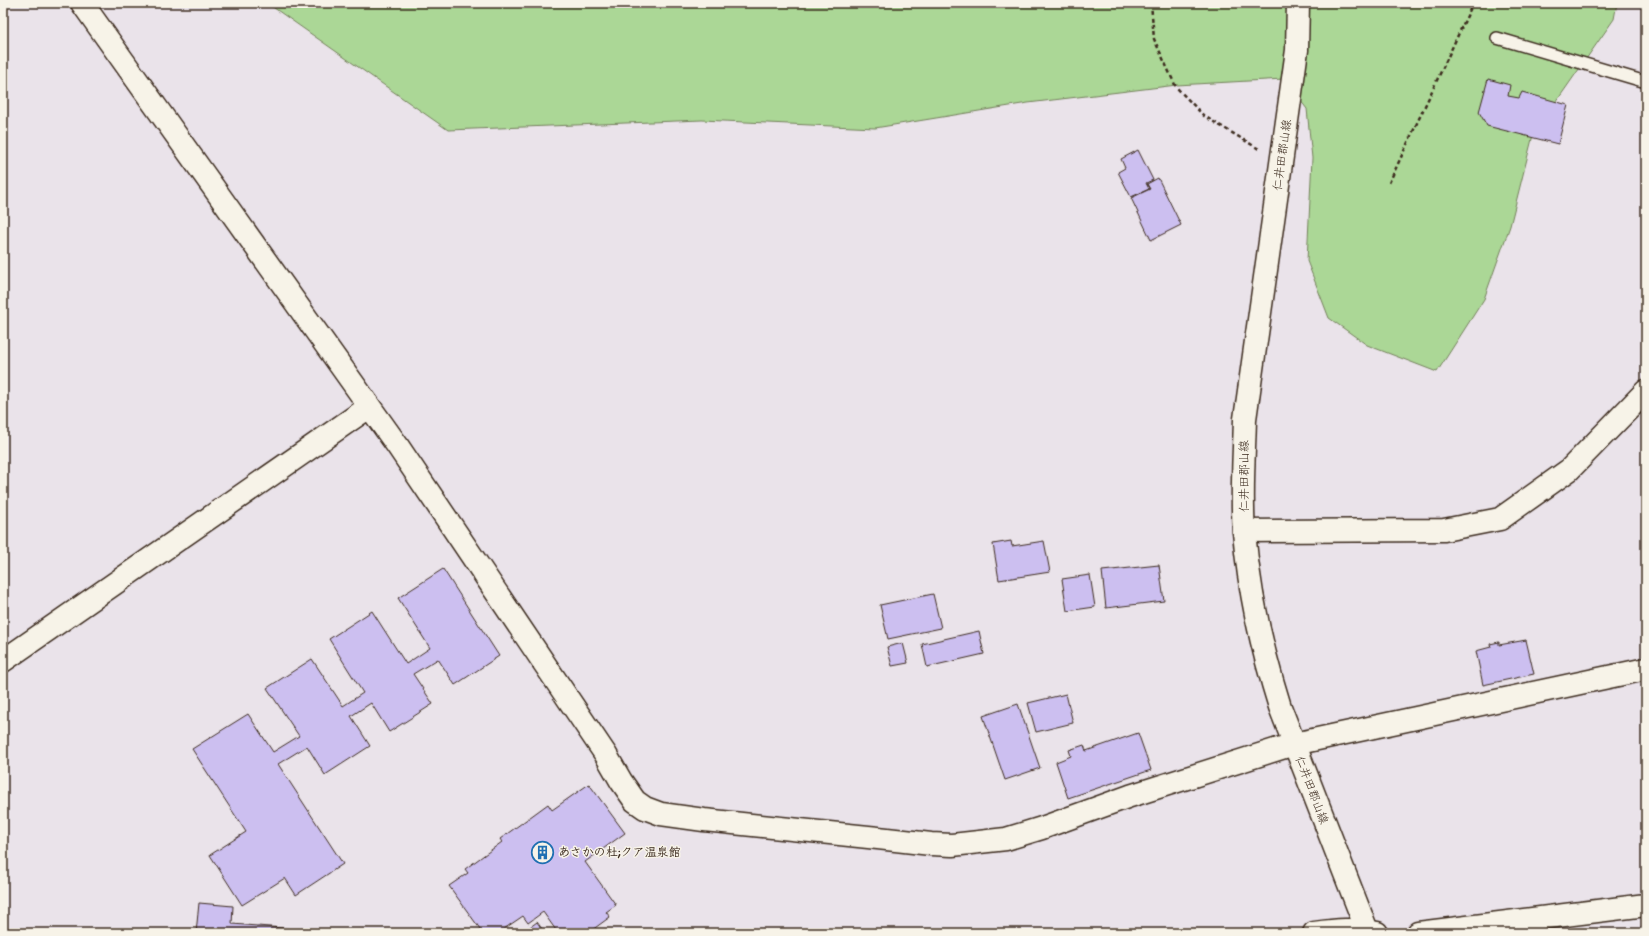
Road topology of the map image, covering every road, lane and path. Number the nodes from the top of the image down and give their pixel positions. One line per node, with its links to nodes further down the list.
1 (82, 3): 10 (street)
2 (1151, 3): 7 (path)
3 (1298, 3): 7 (street, 仁井田郡山線)
4 (1473, 3): 8 (path)
5 (1497, 38): 6 (lane)
6 (1646, 82)
7 (1280, 162): 11 (street, 仁井田郡山線)
8 (1389, 183)
9 (1646, 391): 11 (street)
10 (369, 407): 12 (street); 14 (street)
11 (1244, 531): 14 (street, 仁井田郡山線)
12 (3, 661)
13 (1646, 669): 14 (street)
14 (1294, 744): 16 (street, 仁井田郡山線)
15 (1646, 905): 18 (street)
16 (1370, 932): 17 (street)
17 (1314, 933)
18 (1418, 933)

